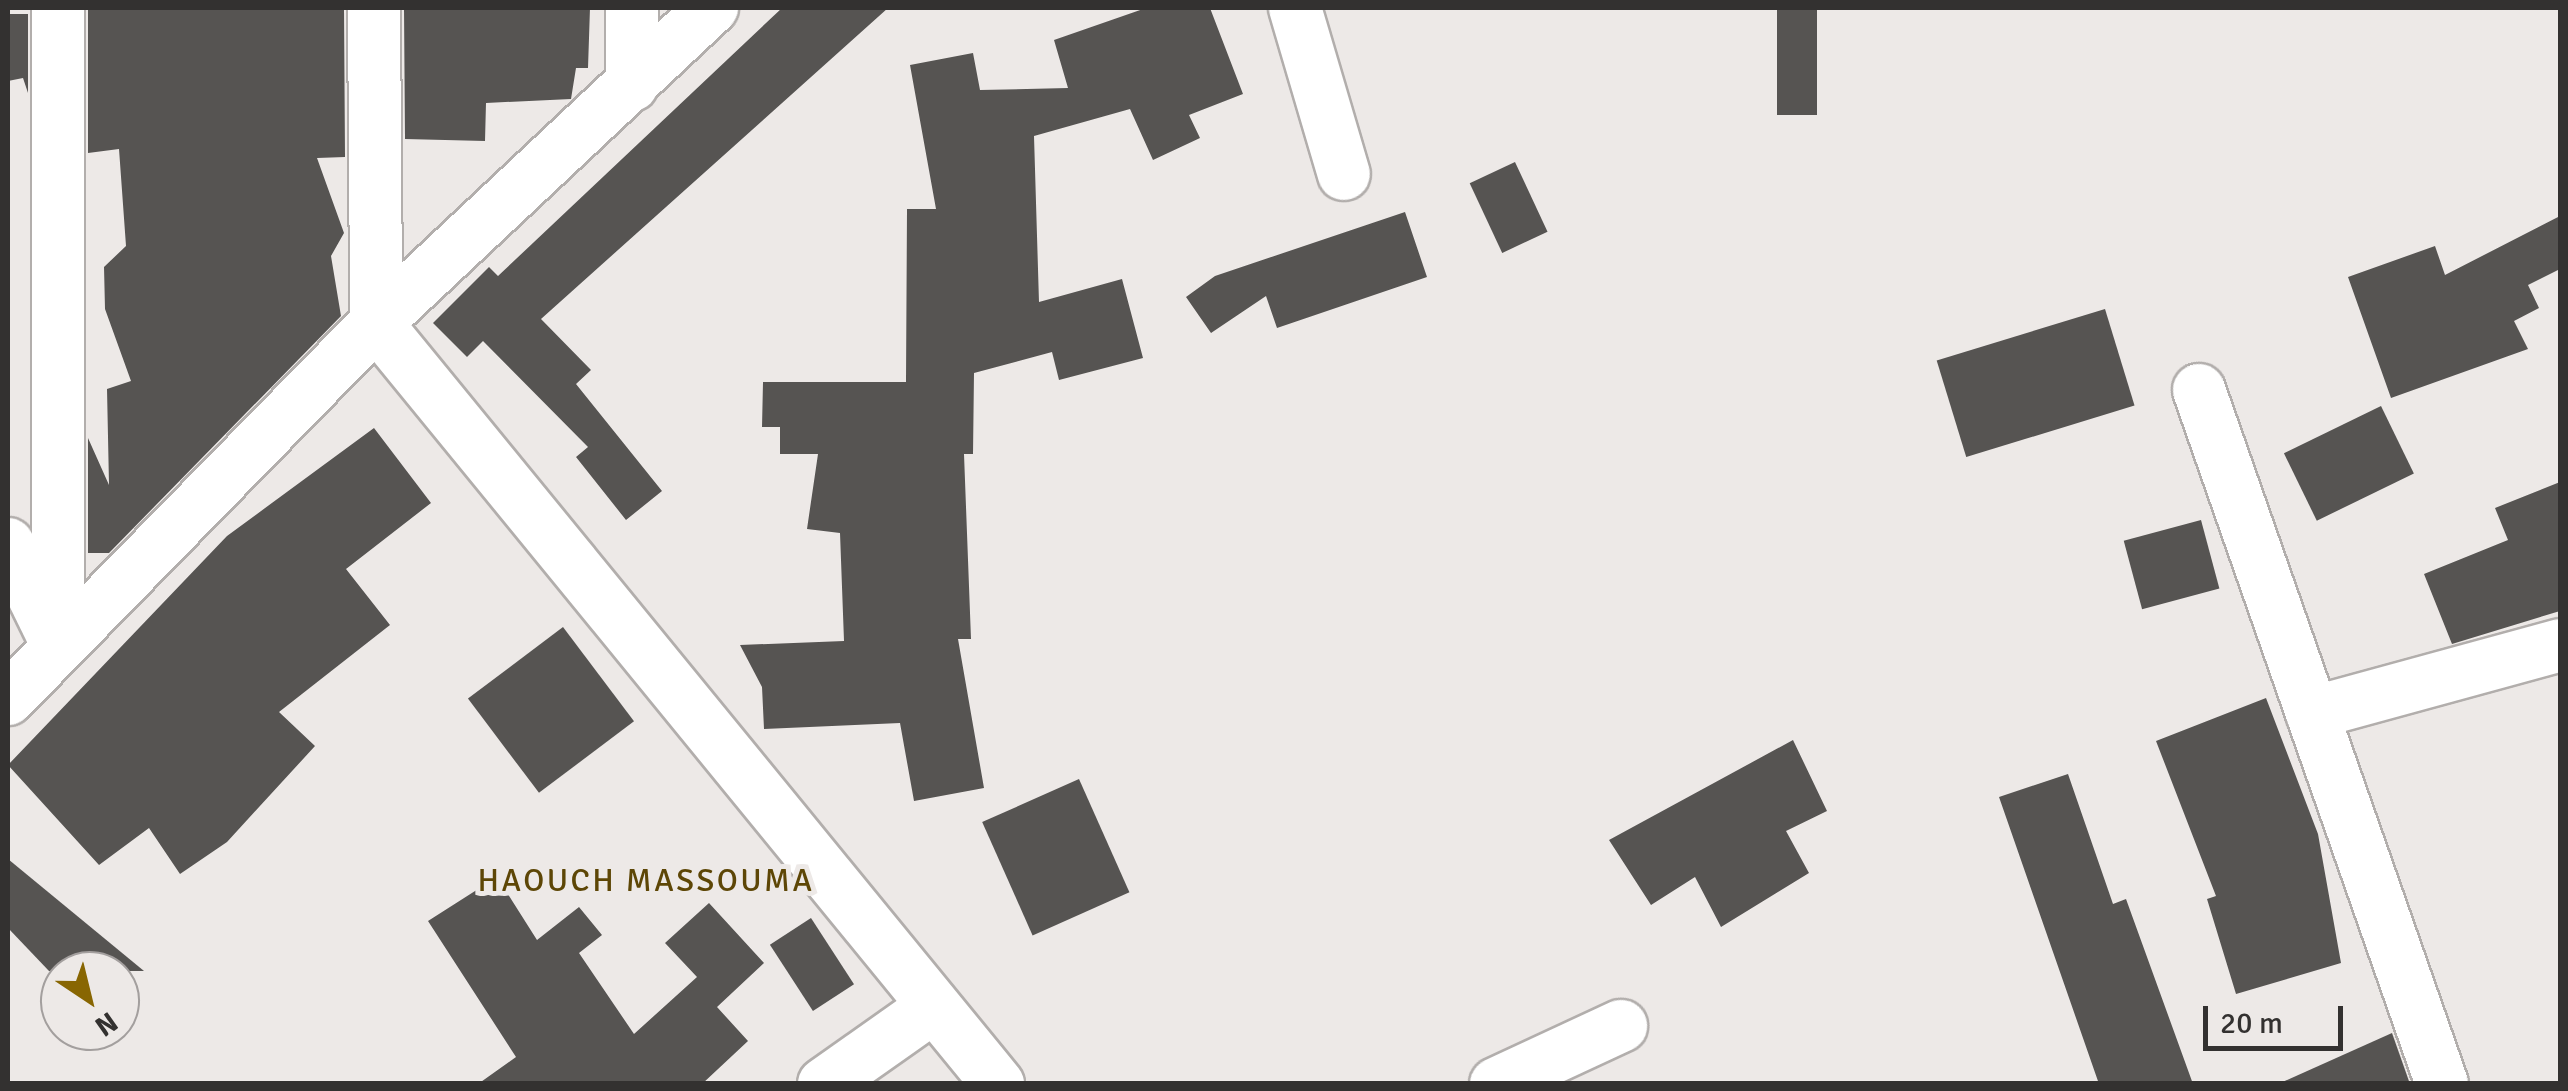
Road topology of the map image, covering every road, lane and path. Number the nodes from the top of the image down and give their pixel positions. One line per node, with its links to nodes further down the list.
1 (58, 8): 12 (street)
2 (374, 8): 8 (street)
3 (632, 8): 6 (street)
4 (712, 8): 6 (street)
5 (1295, 8): 7 (street)
6 (632, 86): 8 (street)
7 (1344, 174)
8 (376, 324): 12 (street); 15 (street)
9 (2200, 390): 14 (street)
10 (8, 544): 12 (street)
11 (2560, 644): 14 (street)
12 (58, 646): 13 (street)
13 (8, 699)
14 (2312, 713): 20 (street)
15 (933, 1007): 17 (street); 18 (street)
16 (1621, 1026): 19 (street)
17 (824, 1084)
18 (998, 1084)
19 (1496, 1084)
20 (2442, 1084)

